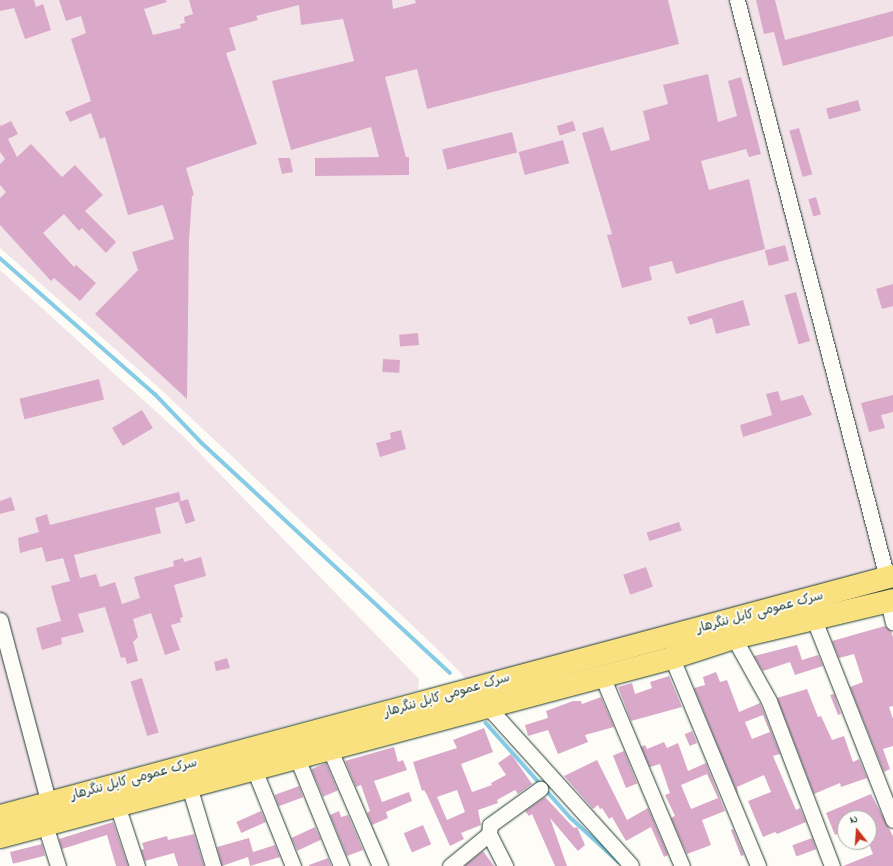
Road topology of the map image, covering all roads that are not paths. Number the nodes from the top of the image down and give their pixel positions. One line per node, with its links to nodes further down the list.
1 (737, 0): 2 (street)
2 (890, 577): 3 (highway); 18 (highway, سرک عمومی کابل ننگرهار)
3 (891, 600): 4 (highway, سرک عمومی کابل ننگرهار); 6 (street)
4 (813, 617): 7 (highway, سرک عمومی کابل ننگرهار); 19 (street)
5 (0, 620): 18 (street)
6 (893, 622)
7 (734, 638): 8 (highway, سرک عمومی کابل ننگرهار); 33 (street)
8 (672, 658): 9 (highway, سرک عمومی کابل ننگرهار); 32 (street)
9 (602, 676): 10 (highway, سرک عمومی کابل ننگرهار); 31 (street)
10 (488, 706): 11 (highway, سرک عمومی کابل ننگرهار); 22 (street)
11 (330, 750): 12 (highway, سرک عمومی کابل ننگرهار); 28 (street)
12 (297, 758): 13 (highway, سرک عمومی کابل ننگرهار); 27 (street)
13 (254, 769): 14 (highway, سرک عمومی کابل ننگرهار); 26 (street)
14 (189, 786): 16 (highway, سرک عمومی کابل ننگرهار); 25 (street)
15 (540, 789): 20 (street)
16 (117, 805): 18 (highway, سرک عمومی کابل ننگرهار); 24 (street)
17 (0, 816): 18 (highway, سرک عمومی کابل ننگرهار)
18 (49, 817): 21 (highway, سرک عمومی کابل ننگرهار); 23 (street)
19 (893, 820)
20 (489, 834): 29 (street); 30 (street)
21 (0, 837)
22 (631, 865)
23 (58, 866)
24 (136, 866)
25 (213, 866)
26 (293, 866)
27 (341, 866)
28 (380, 866)
29 (450, 866)
30 (505, 866)
31 (682, 866)
32 (758, 866)
33 (832, 866)

